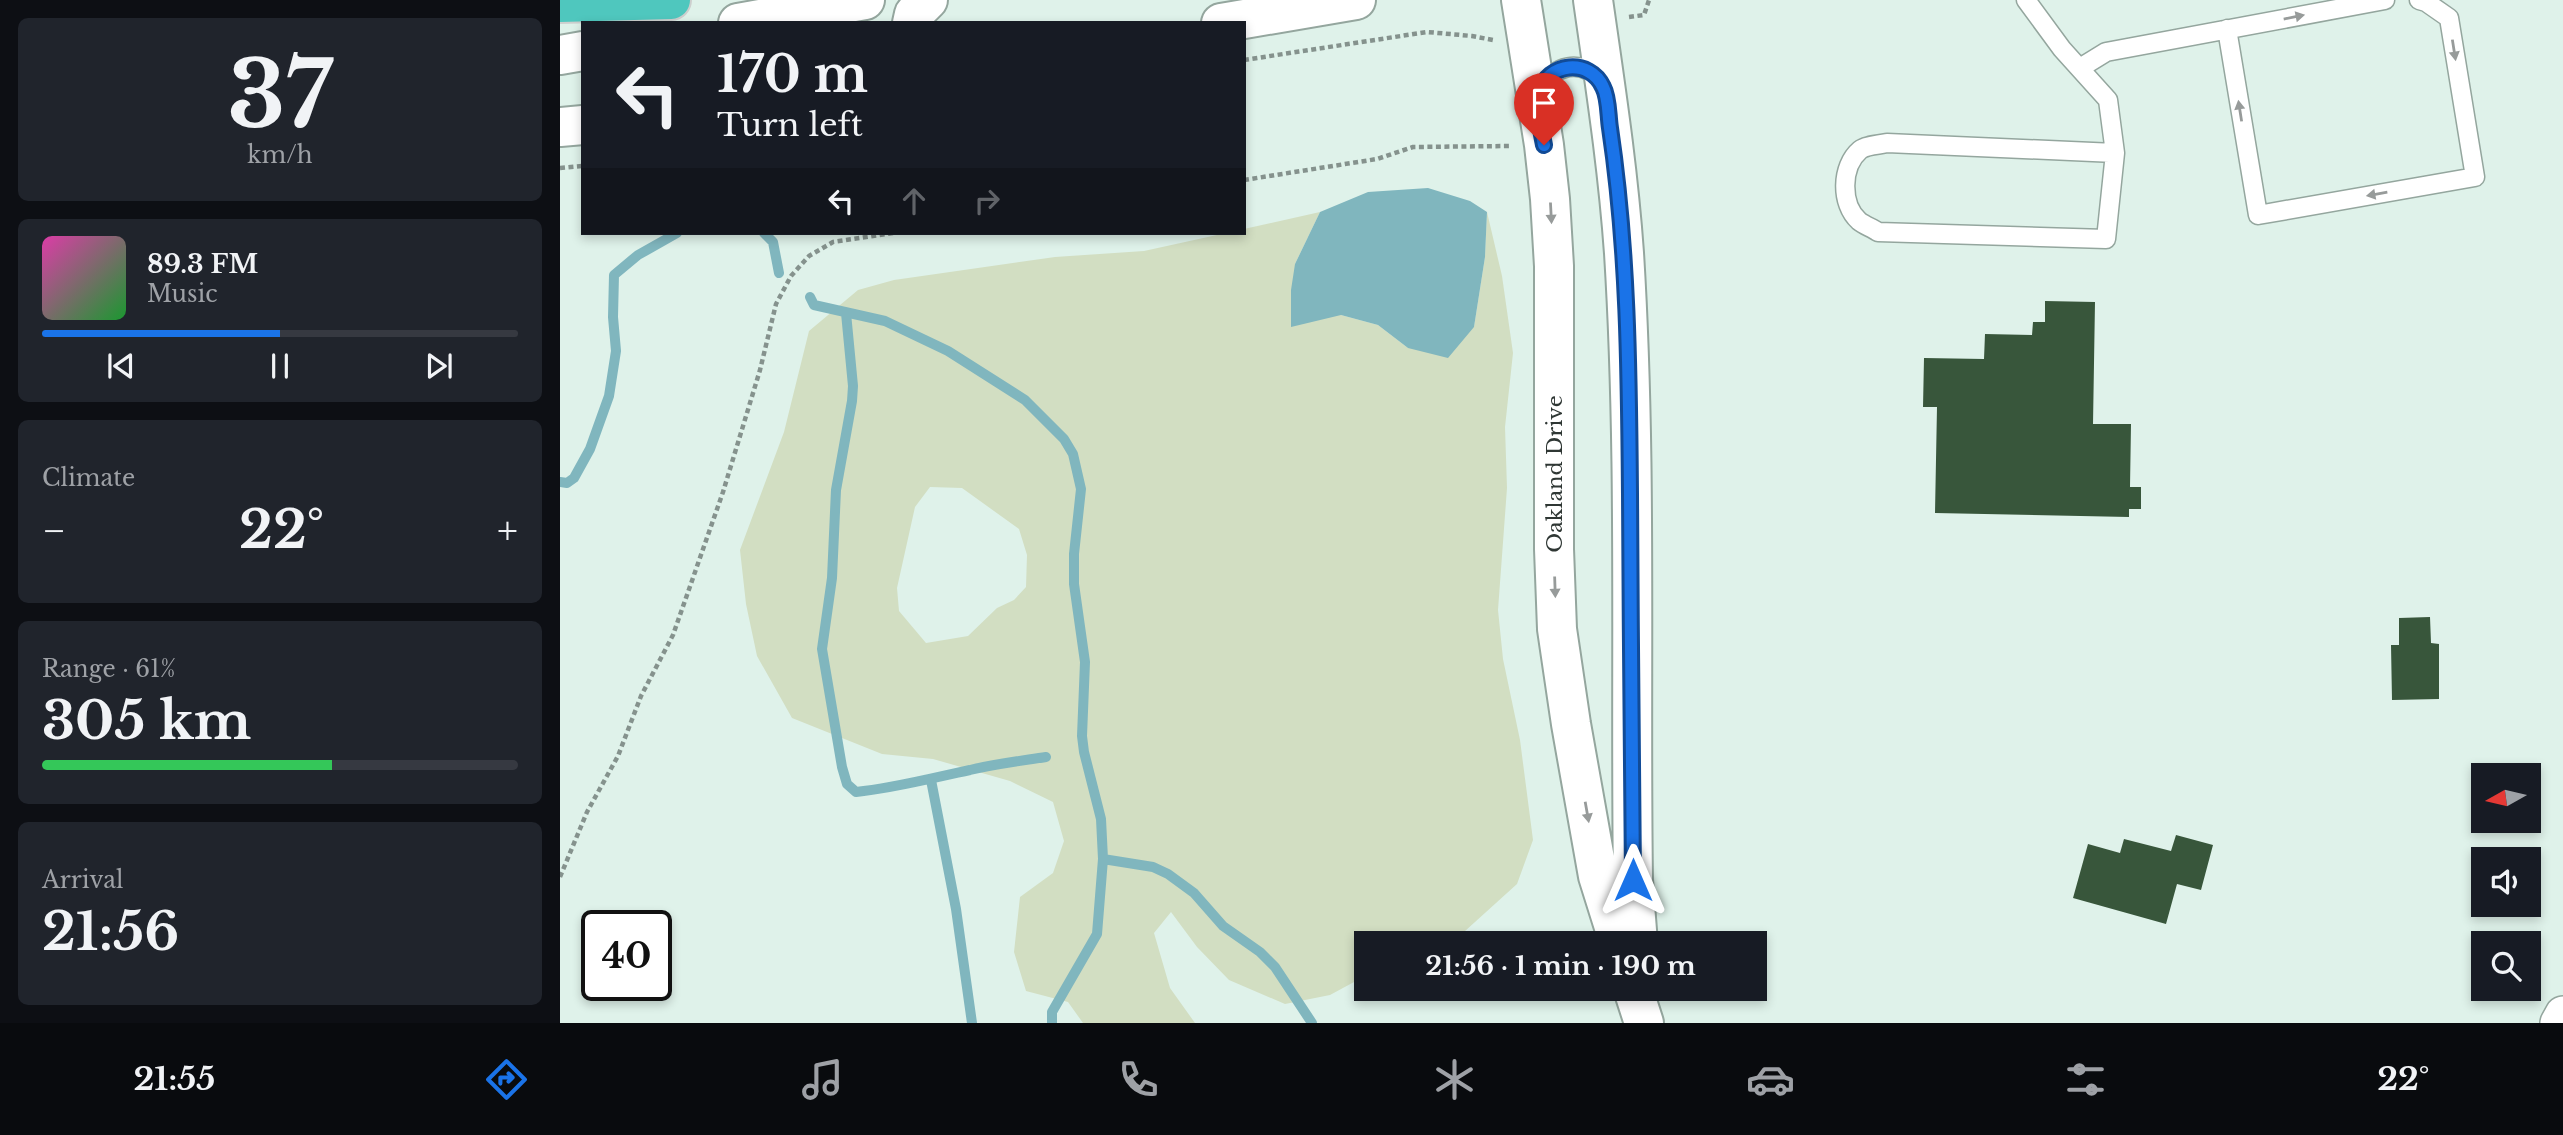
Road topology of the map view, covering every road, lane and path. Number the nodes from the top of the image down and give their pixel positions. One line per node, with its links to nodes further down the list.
1 (671, 0): 9 (highway)
2 (865, 0): 12 (street)
3 (928, 0): 13 (street)
4 (1356, 0): 14 (street)
5 (1649, 0): 10 (path)
6 (2026, 0): 19 (lane)
7 (2385, 0): 15 (lane, one-way to 7)
8 (2418, 0): 15 (lane, one-way to 15)
9 (560, 3)
10 (1594, 11): 20 (street)
11 (1523, 16): 18 (path); 21 (street, Oakland Drive)
12 (749, 21)
13 (912, 21)
14 (1233, 21)
15 (2227, 29): 19 (lane)
16 (581, 51): 17 (street)
17 (560, 55)
18 (1246, 60)
19 (2080, 68): 25 (lane)
20 (1604, 88): 21 (lane); 32 (street)
21 (1538, 101): 24 (street, Oakland Drive)
22 (581, 125): 23 (street)
23 (560, 127)
24 (1544, 145): 28 (path); 31 (street, Oakland Drive, one-way to 31)
25 (2115, 153): 25 (lane)
26 (581, 166): 27 (path)
27 (560, 168)
28 (1246, 180)
29 (880, 235): 30 (path)
30 (560, 877)
31 (1615, 931)
32 (1637, 931)
33 (1637, 1001): 36 (street)
34 (1643, 1001): 36 (street)
35 (2563, 1014): 37 (street)
36 (1645, 1023)
37 (2558, 1023)

